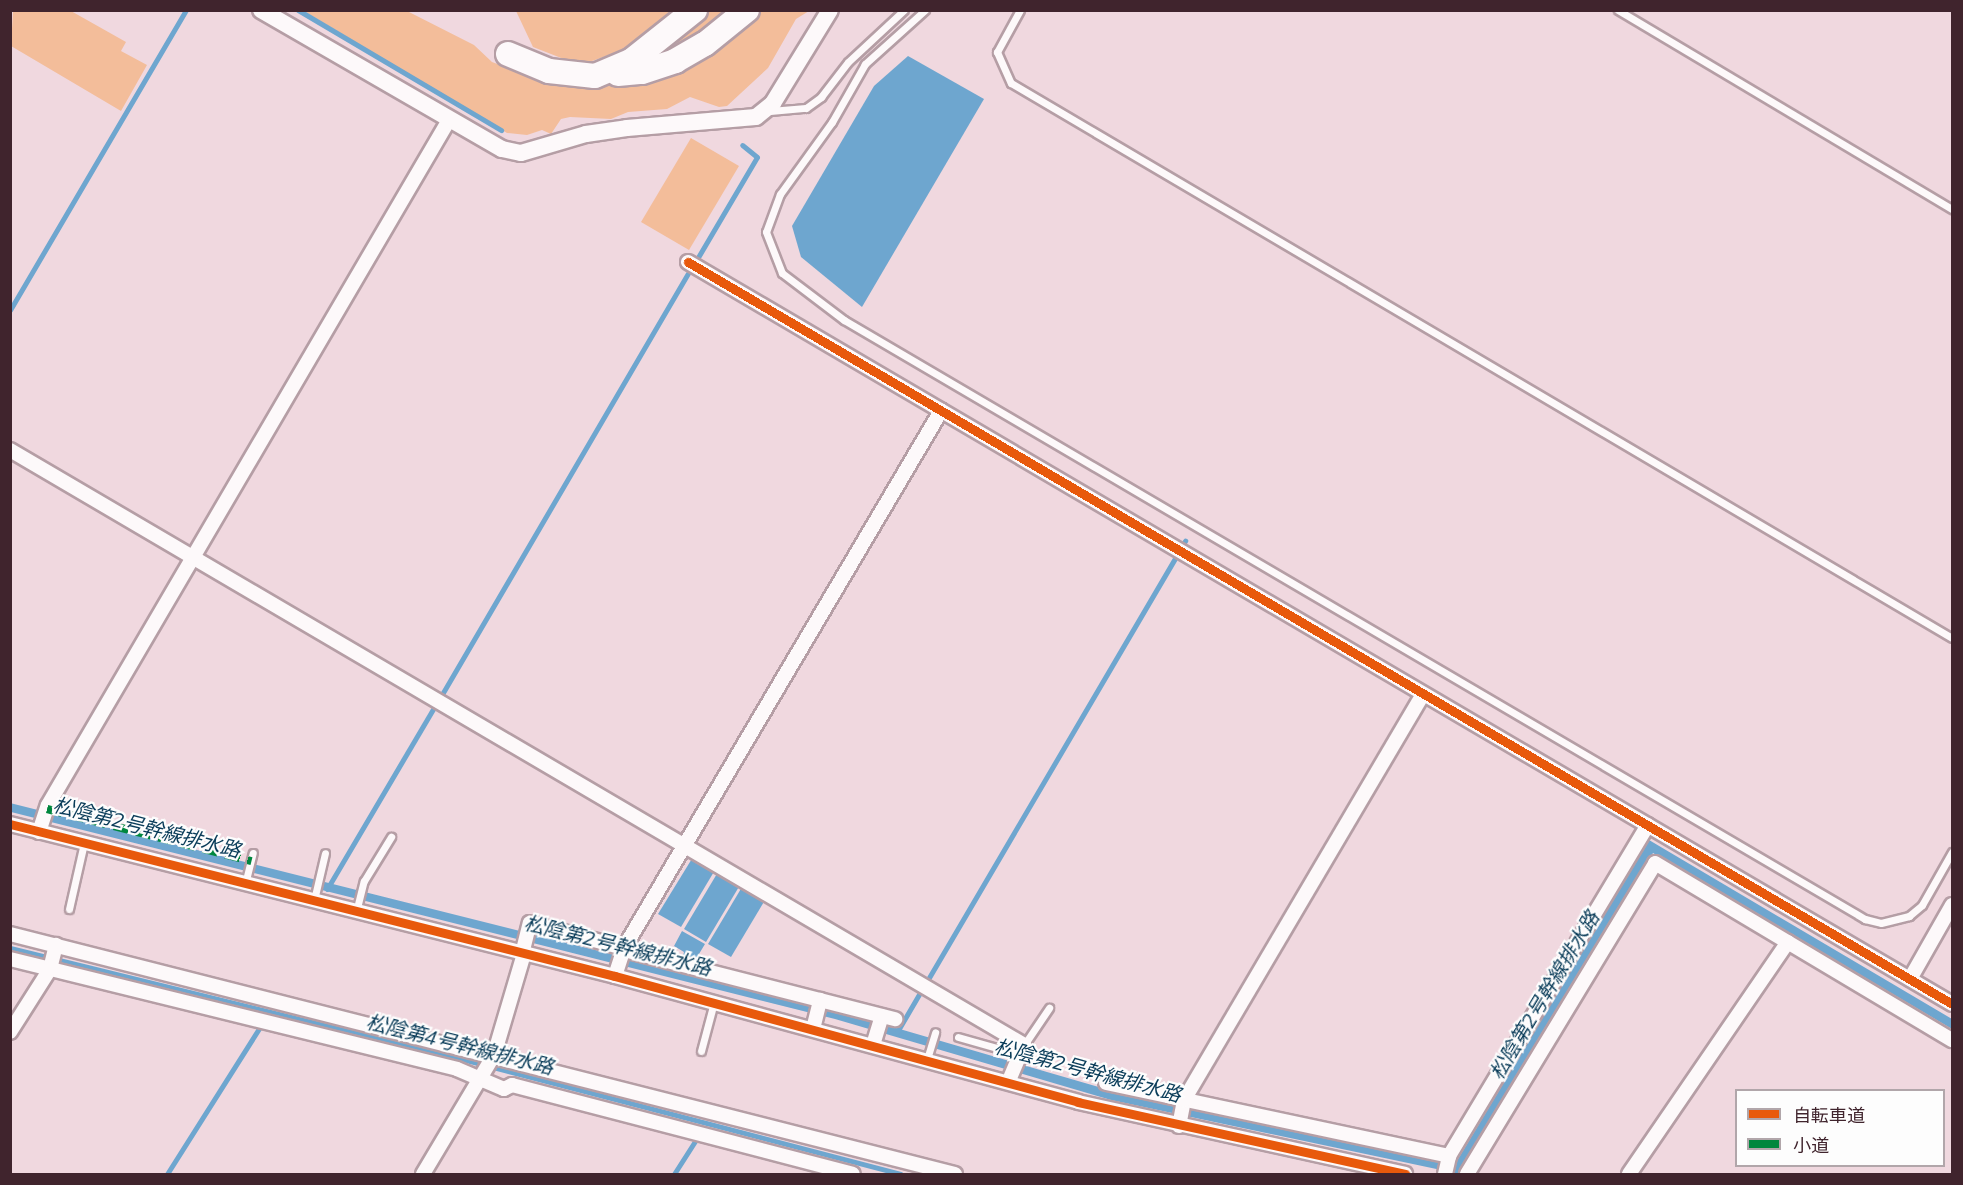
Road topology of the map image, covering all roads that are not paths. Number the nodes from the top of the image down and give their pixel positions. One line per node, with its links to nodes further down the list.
1 (261, 10): 12 (street)
2 (694, 10): 10 (highway)
3 (747, 10): 10 (highway)
4 (830, 10): 11 (street)
5 (904, 10): 11 (lane)
6 (925, 10): 26 (lane)
7 (1020, 10): 18 (lane)
8 (1618, 10): 13 (lane)
9 (508, 54): 10 (highway)
10 (595, 76)
11 (767, 111): 12 (street)
12 (449, 120): 17 (street)
13 (1953, 208)
14 (688, 262): 15 (street)
15 (940, 411): 19 (street); 25 (street)
16 (10, 450): 17 (street)
17 (194, 558): 22 (street); 25 (street)
18 (1953, 638)
19 (1423, 694): 21 (street); 60 (street)
20 (10, 824): 22 (street)
21 (1648, 825): 42 (street); 62 (street)
22 (40, 829): 24 (street)
23 (391, 837): 33 (lane)
24 (84, 843): 29 (street); 32 (lane)
25 (685, 844): 37 (street); 54 (street)
26 (1953, 852)
27 (253, 853): 29 (lane)
28 (326, 853): 30 (lane)
29 (246, 882): 30 (street)
30 (315, 898): 33 (street)
31 (1953, 905): 42 (street)
32 (69, 909)
33 (357, 910): 38 (street)
34 (10, 934): 36 (street)
35 (1788, 942): 51 (street); 69 (street); 70 (street)
36 (55, 947): 40 (street); 56 (street)
37 (624, 950): 38 (street); 41 (street); 43 (street)
38 (523, 952): 41 (street); 56 (street)
39 (10, 959): 40 (street)
40 (50, 967): 48 (street); 57 (street)
41 (616, 974): 44 (street)
42 (1910, 979): 45 (street)
43 (820, 1001): 47 (street); 52 (street)
44 (714, 1002): 47 (street); 53 (lane)
45 (1953, 1004)
46 (1049, 1008): 54 (lane)
47 (814, 1025): 52 (street)
48 (10, 1032)
49 (935, 1033): 55 (lane)
50 (958, 1037): 54 (lane)
51 (1953, 1040)
52 (874, 1041): 55 (street)
53 (701, 1051)
54 (1020, 1052): 58 (street)
55 (928, 1056): 58 (street)
56 (494, 1057): 57 (street); 63 (street)
57 (484, 1078): 64 (street); 65 (street)
58 (1010, 1079): 61 (street)
59 (1106, 1083): 60 (street)
60 (1184, 1101): 61 (street); 62 (street)
61 (1179, 1123): 67 (street)
62 (1448, 1157): 68 (street)
63 (915, 1169): 66 (street)
64 (423, 1174)
65 (853, 1174)
66 (955, 1174)
67 (1405, 1174)
68 (1445, 1174)
69 (1467, 1174)
70 (1629, 1174)

